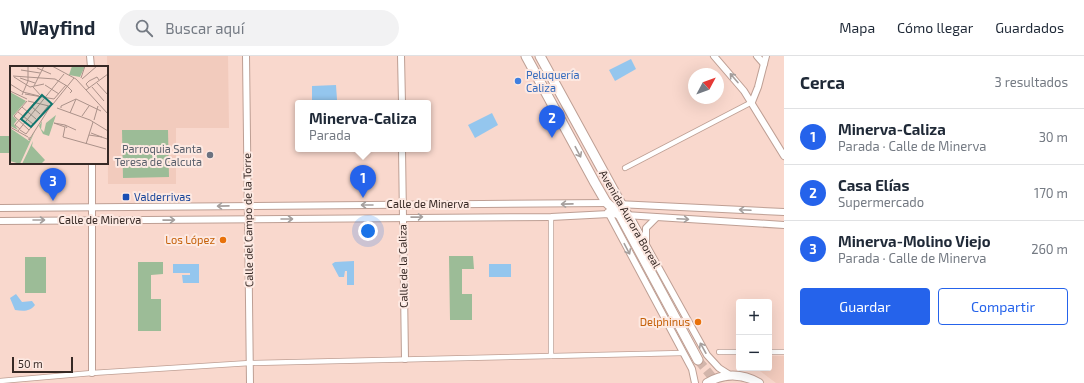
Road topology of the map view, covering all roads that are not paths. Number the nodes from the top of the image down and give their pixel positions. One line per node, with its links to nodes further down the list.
1 (90, 56): 10 (street)
2 (246, 56): 19 (street, Calle del Campo de la Torre)
3 (401, 56): 11 (street)
4 (526, 56): 17 (main road, Avenida Aurora Boreal, one-way to 17)
5 (540, 56): 18 (main road, Avenida Aurora Boreal)
6 (714, 56): 12 (street, one-way to 6)
7 (757, 56): 9 (street)
8 (766, 56): 9 (street)
9 (764, 64): 12 (street)
10 (91, 66)
11 (402, 100)
12 (752, 102): 14 (street); 16 (street)
13 (402, 152): 20 (street, Calle de la Caliza)
14 (784, 156)
15 (92, 164): 21 (street)
16 (625, 168)
17 (606, 202): 18 (street, Calle de Minerva); 20 (street, Calle de Minerva, one-way to 20); 24 (street, Avenida Aurora Boreal); 25 (main road)
18 (621, 204): 23 (street, Calle de Minerva, one-way to 18); 25 (main road); 26 (street, Avenida Aurora Boreal)
19 (248, 205): 20 (street, Calle de Minerva, one-way to 19); 21 (street, Calle de Minerva, one-way to 21); 30 (street, Calle del Campo de la Torre)
20 (402, 205): 28 (street, Calle de la Caliza)
21 (92, 207): 22 (street, Calle de Minerva); 32 (street)
22 (0, 208)
23 (784, 212)
24 (609, 214): 25 (street, Calle de Minerva); 27 (street, Calle de Minerva); 39 (street, Avenida Aurora Boreal, one-way to 39)
25 (620, 215): 26 (street, Calle de Minerva); 42 (main road)
26 (630, 216): 29 (street, Calle de Minerva); 34 (street, Avenida Aurora Boreal)
27 (551, 217): 28 (street, Calle de Minerva, one-way to 27); 40 (street)
28 (403, 218): 30 (street, Calle de Minerva, one-way to 28); 41 (street, Calle de la Caliza)
29 (656, 218): 33 (street, Calle de Minerva, one-way to 33); 34 (street)
30 (248, 219): 32 (street, Calle de Minerva, one-way to 30); 43 (street, Calle del Campo de la Torre)
31 (0, 220): 32 (street, Calle de Minerva, one-way to 32)
32 (93, 220): 44 (street)
33 (784, 225)
34 (649, 251): 45 (street, Avenida Aurora Boreal, one-way to 34)
35 (719, 352): 36 (street)
36 (736, 352)
37 (772, 352): 38 (street)
38 (784, 352)
39 (683, 353): 40 (street); 48 (street, Avenida Aurora Boreal)
40 (551, 356): 41 (street)
41 (405, 359): 43 (street)
42 (698, 360)
43 (250, 363): 44 (street); 47 (street, Calle del Campo de la Torre)
44 (92, 373): 46 (street)
45 (730, 375): 49 (street); 50 (street)
46 (0, 381)
47 (250, 383)
48 (695, 383)
49 (707, 383)
50 (759, 383)

